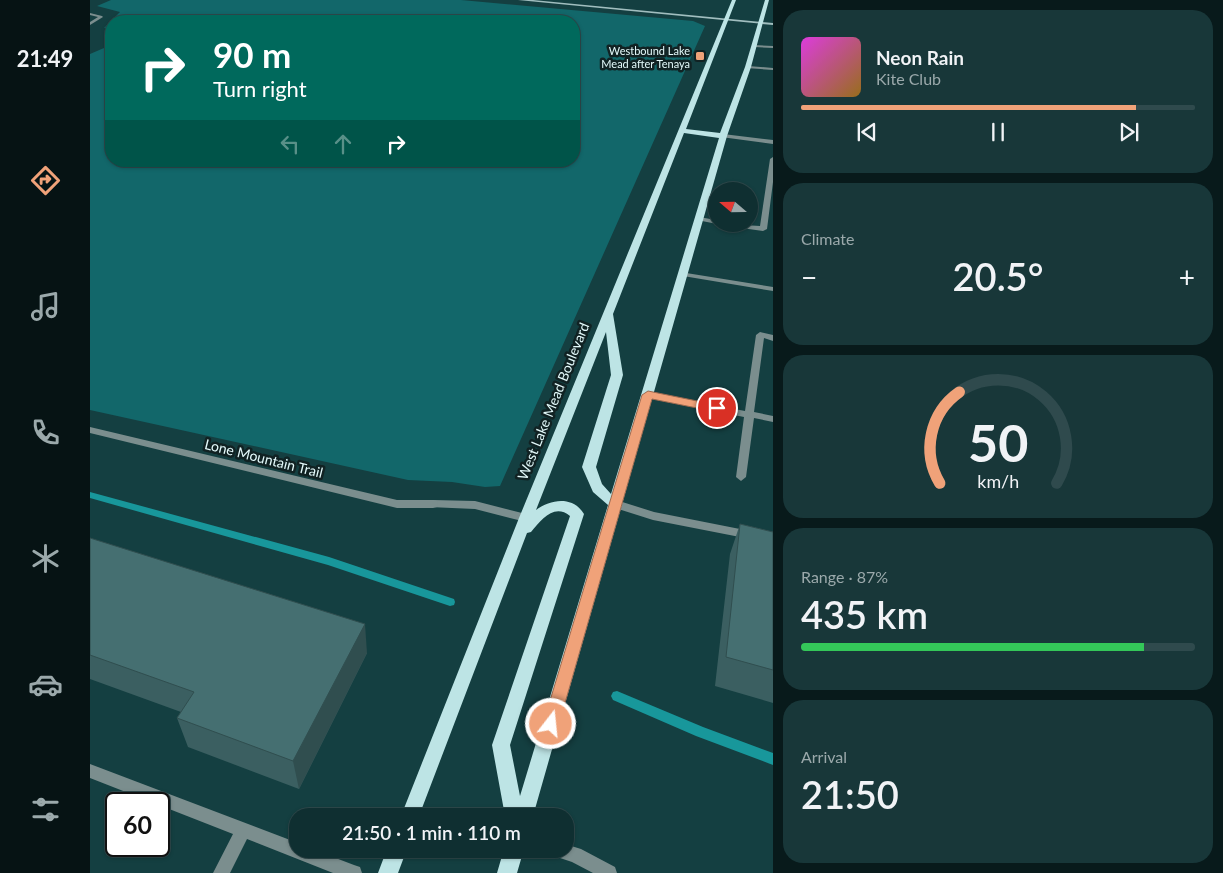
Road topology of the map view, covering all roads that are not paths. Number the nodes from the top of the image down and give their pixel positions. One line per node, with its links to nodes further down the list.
1 (520, 0): 9 (main road)
2 (576, 0): 5 (main road)
3 (734, 0): 9 (main road, West Lake Mead Boulevard)
4 (767, 0): 11 (main road)
5 (671, 8)
6 (719, 12): 9 (main road)
7 (90, 14): 12 (street)
8 (737, 14): 9 (main road)
9 (728, 16): 11 (main road); 18 (main road, West Lake Mead Boulevard)
10 (754, 16): 11 (main road)
11 (764, 19): 13 (main road); 14 (main road)
12 (90, 24)
13 (773, 24)
14 (754, 46): 15 (street); 16 (main road)
15 (773, 47)
16 (748, 66): 17 (street); 19 (main road)
17 (773, 69)
18 (683, 131): 19 (main road); 28 (main road, West Lake Mead Boulevard)
19 (723, 136): 20 (street); 23 (main road)
20 (773, 142)
21 (773, 159): 22 (street)
22 (772, 181): 25 (street)
23 (699, 219): 24 (street); 26 (main road)
24 (708, 221)
25 (758, 228)
26 (683, 274): 27 (street); 30 (main road)
27 (773, 289)
28 (609, 313): 35 (main road); 36 (main road, West Lake Mead Boulevard)
29 (773, 338): 31 (street)
30 (648, 395): 31 (street); 35 (main road)
31 (749, 415): 32 (street); 34 (street)
32 (773, 419)
33 (90, 430): 36 (street, Lone Mountain Trail)
34 (741, 477)
35 (616, 504): 37 (street); 41 (main road)
36 (524, 526): 39 (main road, West Lake Mead Boulevard); 40 (main road)
37 (773, 542)
38 (90, 771): 42 (street)
39 (413, 808)
40 (513, 808)
41 (525, 808)
42 (244, 830): 46 (street); 47 (street)
43 (574, 854): 50 (street)
44 (394, 858): 48 (main road)
45 (511, 858): 49 (main road)
46 (221, 873)
47 (354, 873)
48 (388, 873)
49 (507, 873)
50 (609, 873)

